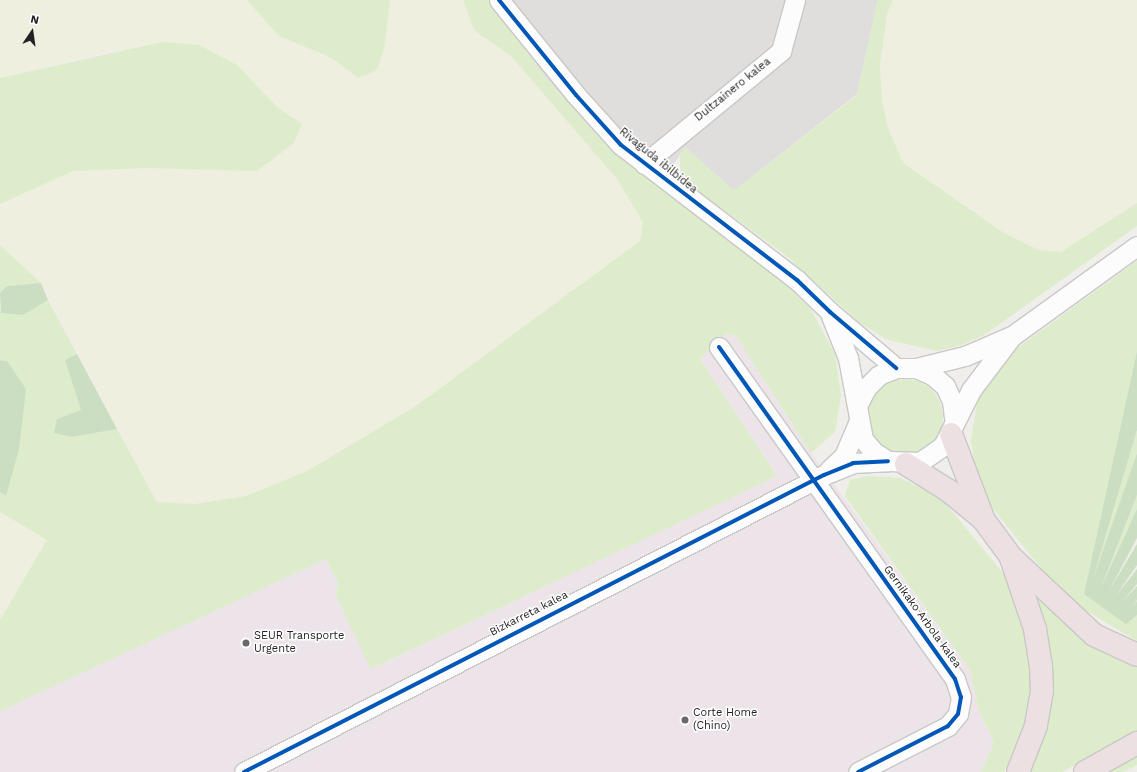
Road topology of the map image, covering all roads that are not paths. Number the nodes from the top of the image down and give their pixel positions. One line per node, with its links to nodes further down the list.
1 (499, 0): 3 (street, Rivaguda ibilbidea)
2 (795, 0): 3 (street, Dultzainero kalea)
3 (644, 164): 5 (street, Rivaguda ibilbidea)
4 (1137, 246): 6 (street)
5 (830, 312): 8 (street, Rivaguda ibilbidea); 10 (street)
6 (1012, 336): 9 (street); 12 (street)
7 (719, 347): 14 (street, Gernikako Arbola kalea)
8 (896, 368): 9 (street); 10 (street)
9 (916, 368): 12 (street)
10 (858, 404): 11 (street)
11 (858, 423): 13 (street); 14 (street)
12 (952, 426): 13 (street); 15 (highway)
13 (897, 462): 14 (street); 15 (highway)
14 (818, 478): 19 (street, Bizkarreta kalea); 20 (street, Gernikako Arbola kalea)
15 (983, 520): 16 (highway)
16 (1011, 557): 17 (highway); 21 (highway)
17 (1137, 654)
18 (1137, 743): 22 (highway)
19 (244, 772)
20 (858, 772)
21 (1018, 772)
22 (1085, 772)

